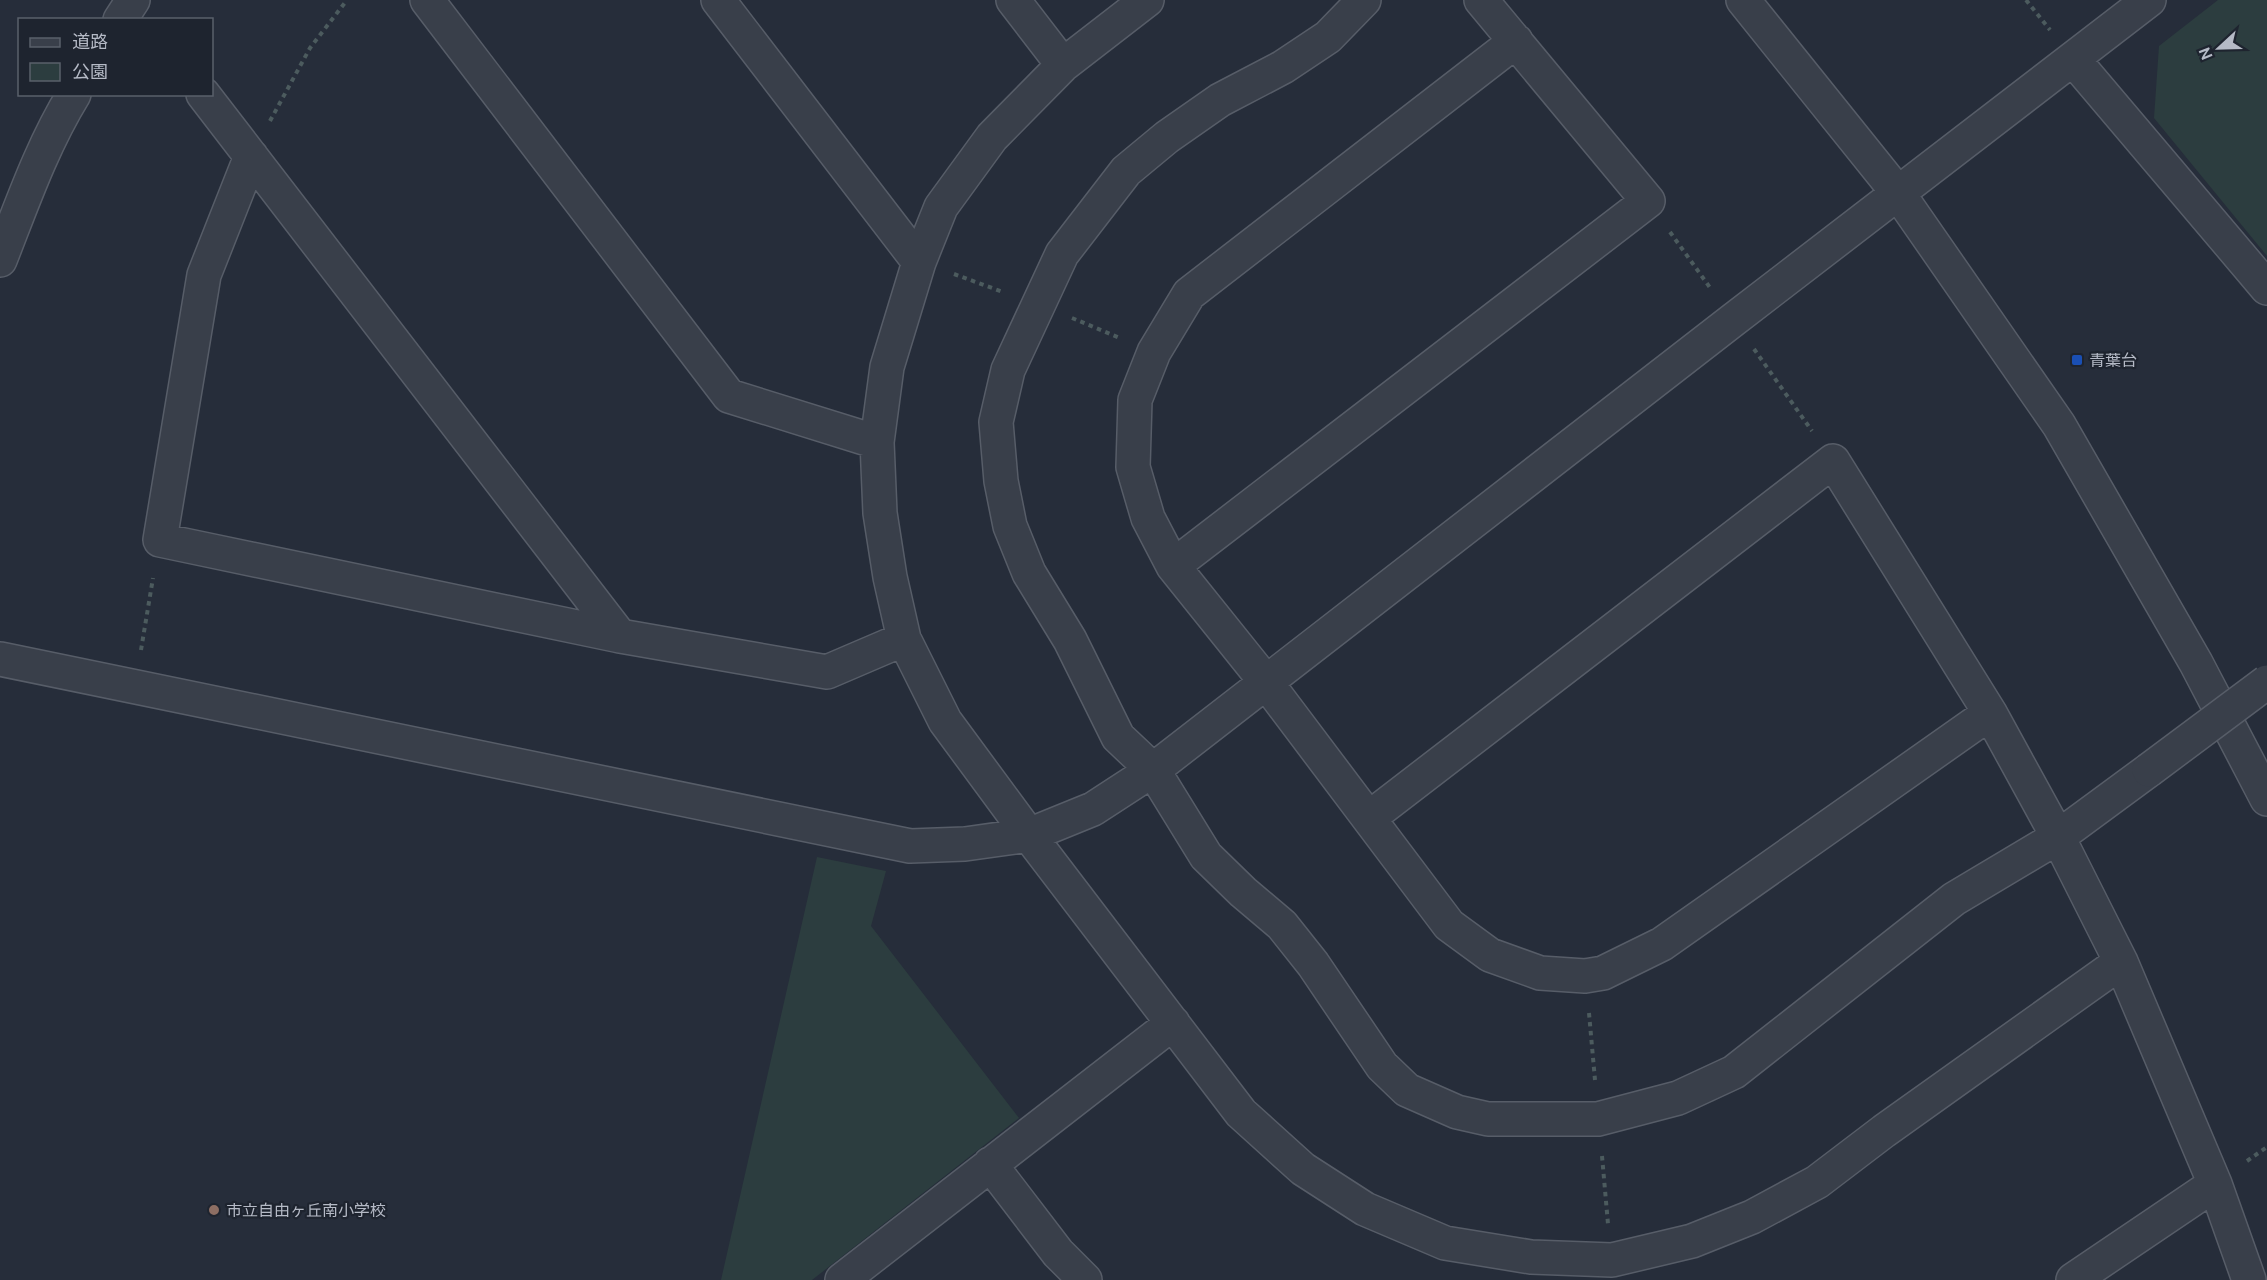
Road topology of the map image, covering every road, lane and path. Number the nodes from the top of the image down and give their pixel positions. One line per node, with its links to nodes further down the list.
1 (347, 0): 15 (path)
2 (427, 0): 20 (street)
3 (718, 0): 18 (street)
4 (1013, 0): 12 (street)
5 (1147, 0): 12 (street)
6 (1364, 0): 30 (street)
7 (1481, 0): 10 (street)
8 (1743, 0): 16 (street)
9 (2149, 0): 11 (street)
10 (1516, 41): 22 (street); 22 (street)
11 (2073, 59): 16 (street); 19 (street)
12 (1063, 65): 18 (street)
13 (73, 96): 17 (street)
14 (205, 96): 15 (street)
15 (251, 156): 21 (street); 23 (street)
16 (1898, 193): 26 (street); 31 (street)
17 (0, 260)
18 (919, 262): 20 (street)
19 (2267, 288)
20 (877, 442): 24 (street)
21 (160, 540): 23 (street); 28 (path)
22 (1173, 566): 26 (street)
23 (620, 636): 24 (street)
24 (904, 639): 33 (street)
25 (0, 659): 28 (street)
26 (1266, 682): 30 (street); 32 (street)
27 (2267, 682): 34 (street, bridge)
28 (134, 686): 33 (street)
29 (1990, 713): 32 (street); 32 (street); 34 (street)
30 (1153, 770): 33 (street); 34 (street)
31 (2267, 799)
32 (1369, 818)
33 (1029, 835): 36 (street)
34 (2058, 837): 35 (street)
35 (2121, 962): 38 (street); 39 (street)
36 (1173, 1023): 37 (street); 39 (street)
37 (990, 1164): 40 (street); 41 (street)
38 (2215, 1184): 42 (street); 43 (street)
39 (1613, 1270)
40 (842, 1280)
41 (1085, 1280)
42 (2073, 1280)
43 (2249, 1280)

